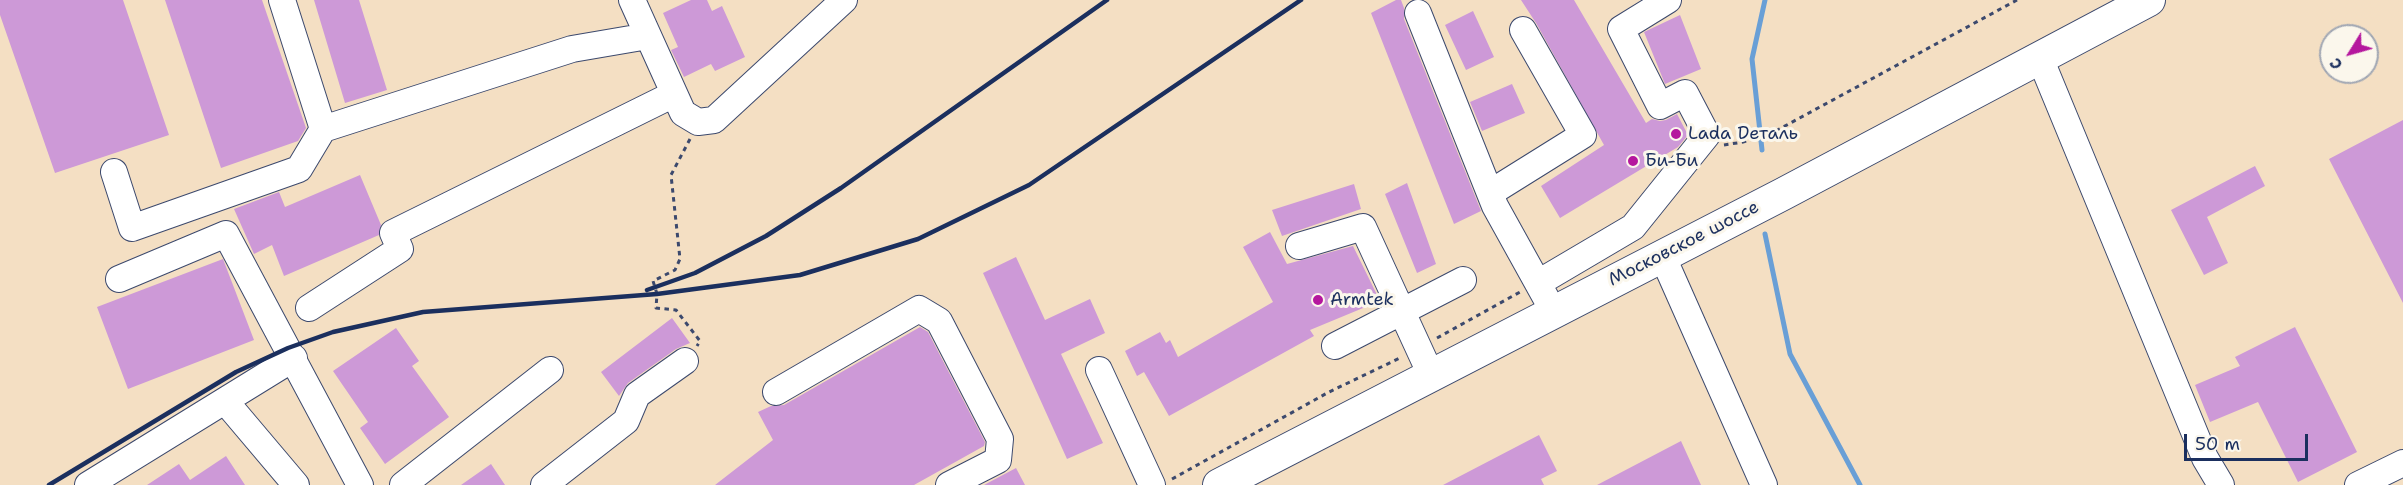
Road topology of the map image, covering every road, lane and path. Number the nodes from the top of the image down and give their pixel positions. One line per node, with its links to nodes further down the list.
1 (282, 0): 13 (lane)
2 (632, 0): 9 (lane)
3 (844, 0): 12 (lane)
4 (1668, 0): 14 (lane)
5 (2017, 0): 14 (path)
6 (2149, 0): 10 (main road, Московское шоссе)
7 (1418, 14): 16 (lane)
8 (1523, 30): 16 (lane)
9 (648, 36): 11 (lane); 13 (lane)
10 (2040, 57): 18 (main road, Московское шоссе); 43 (lane)
11 (674, 94): 12 (lane); 22 (lane)
12 (698, 122): 27 (path)
13 (323, 129): 15 (lane)
14 (1691, 155): 21 (lane)
15 (114, 172)
16 (1490, 193): 21 (lane)
17 (1299, 246): 24 (lane)
18 (1662, 255): 23 (main road, Московское шоссе); 42 (lane)
19 (119, 279): 26 (lane)
20 (1463, 280): 24 (lane)
21 (1538, 283): 23 (lane); 28 (path)
22 (309, 308)
23 (1554, 311): 28 (main road, Московское шоссе)
24 (1401, 312): 25 (lane); 28 (lane)
25 (1335, 346)
26 (294, 358): 32 (lane); 38 (lane)
27 (685, 361): 40 (lane)
28 (1424, 362): 34 (main road, Московское шоссе); 35 (path)
29 (550, 370): 39 (lane)
30 (1099, 370): 35 (lane)
31 (776, 392): 41 (lane)
32 (225, 401): 36 (lane); 37 (lane)
33 (2403, 463): 44 (lane)
34 (1235, 481)
35 (1161, 482)
36 (88, 485)
37 (296, 485)
38 (360, 485)
39 (403, 485)
40 (544, 485)
41 (949, 485)
42 (1764, 485)
43 (2221, 485)
44 (2358, 485)

